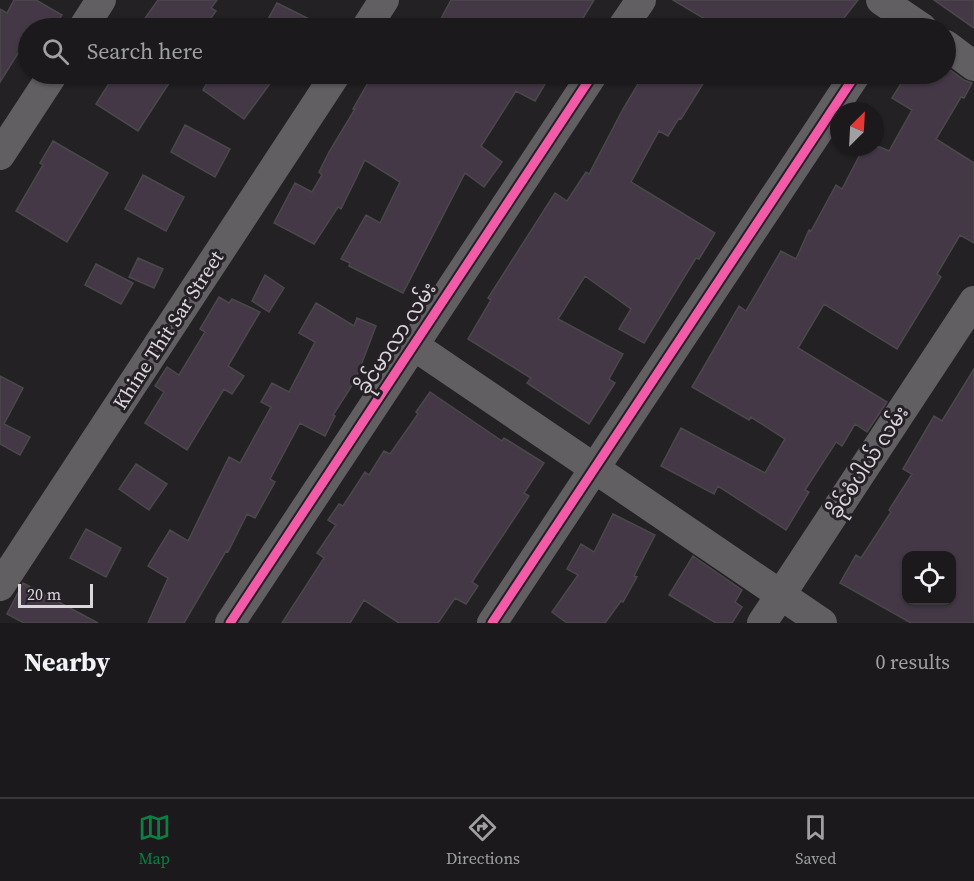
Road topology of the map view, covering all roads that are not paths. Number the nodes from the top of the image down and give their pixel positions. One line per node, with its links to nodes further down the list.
1 (102, 0): 5 (street)
2 (384, 0): 6 (street)
3 (641, 0): 7 (street)
4 (892, 10): 8 (street)
5 (90, 18)
6 (372, 18)
7 (629, 18)
8 (905, 18)
9 (956, 53): 10 (street)
10 (974, 66)
11 (46, 84): 15 (street)
12 (329, 84): 19 (street, Khine Thit Sar Street)
13 (586, 84): 17 (street, ခိုင်မာလာ လမ်း)
14 (849, 84): 18 (street)
15 (0, 155)
16 (974, 301): 20 (street, ခိုင်စံပါယ် လမ်း)
17 (413, 345): 18 (street); 21 (street, ခိုင်မာလာ လမ်း)
18 (595, 468): 20 (street); 22 (street)
19 (0, 586)
20 (780, 595): 23 (street, ခိုင်စံပါယ် လမ်း); 24 (street)
21 (230, 623)
22 (492, 623)
23 (762, 623)
24 (822, 623)

